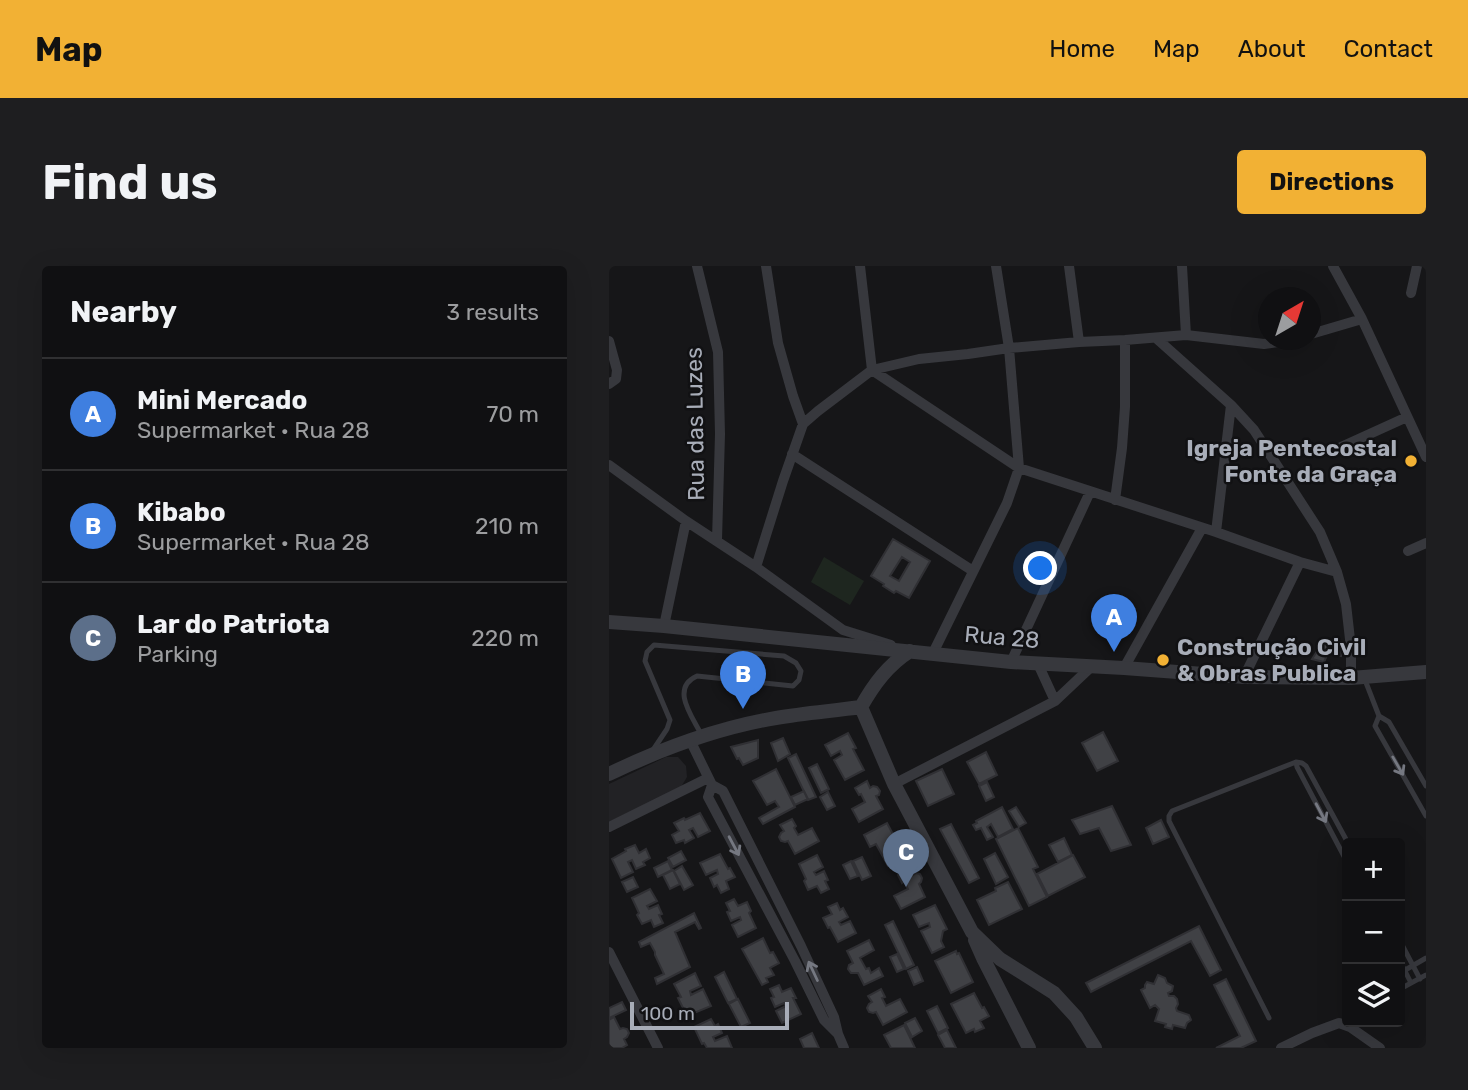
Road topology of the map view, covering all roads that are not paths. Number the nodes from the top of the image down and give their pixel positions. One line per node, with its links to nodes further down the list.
1 (697, 266): 34 (street, Rua das Luzes)
2 (766, 266): 23 (street)
3 (860, 266): 19 (street)
4 (996, 266): 18 (street)
5 (1069, 266): 16 (street)
6 (1182, 266): 12 (street)
7 (1333, 266): 10 (street)
8 (1417, 266): 9 (street)
9 (1411, 293)
10 (1362, 318): 11 (street); 22 (street)
11 (1321, 331)
12 (1185, 335): 13 (street); 17 (street)
13 (1156, 338): 14 (street); 21 (street)
14 (1125, 340): 16 (street); 30 (street)
15 (609, 341): 20 (street)
16 (1079, 342): 18 (street)
17 (1258, 343)
18 (1009, 348): 19 (street); 28 (street)
19 (872, 369): 23 (street); 28 (street)
20 (609, 384)
21 (1231, 405): 33 (street); 40 (street)
22 (1407, 417): 24 (street); 26 (street)
23 (803, 424): 25 (street)
24 (1341, 447)
25 (792, 454): 38 (street); 39 (street)
26 (1426, 457)
27 (609, 465): 31 (street)
28 (1019, 468): 29 (street); 39 (street)
29 (1090, 492): 30 (street); 45 (street)
30 (1115, 500): 32 (street)
31 (686, 521): 34 (street); 42 (street)
32 (1202, 528): 33 (street); 48 (street)
33 (1216, 532): 37 (street)
34 (717, 540): 38 (street)
35 (1426, 543): 36 (street)
36 (1408, 551)
37 (1300, 562): 40 (street); 50 (street)
38 (756, 567): 43 (street)
39 (973, 571): 44 (street)
40 (1337, 572): 51 (street)
41 (609, 622): 42 (street, Rua 28)
42 (664, 626): 43 (street, Rua 28)
43 (910, 651): 44 (street, Rua 28); 53 (street)
44 (933, 653): 45 (street, Rua 28)
45 (1011, 662): 46 (street, Rua 28)
46 (1038, 664): 47 (street, Rua 28); 52 (street)
47 (1091, 667): 48 (street, Rua 28); 52 (street)
48 (1124, 668): 50 (street, Rua 28)
49 (1426, 672): 51 (street, Rua 28)
50 (1244, 677): 51 (street, Rua 28)
51 (1357, 677): 54 (lane)
52 (1055, 701): 60 (street)
53 (861, 707): 55 (street); 60 (street)
54 (1379, 716): 61 (lane); 62 (lane, one-way to 62)
55 (696, 738): 56 (street); 56 (lane); 59 (street)
56 (649, 755): 58 (street)
57 (1296, 762): 64 (lane); 65 (lane, one-way to 65); 79 (lane)
58 (609, 774)
59 (710, 781): 63 (street); 81 (street)
60 (894, 784): 66 (street)
61 (1426, 786)
62 (1426, 816)
63 (609, 827)
64 (1345, 838)
65 (1342, 852)
66 (972, 932): 70 (street); 76 (street)
67 (1405, 951): 71 (lane)
68 (609, 952): 80 (street)
69 (1426, 958): 71 (lane)
70 (1011, 966): 76 (street); 83 (street)
71 (1413, 966): 72 (lane); 75 (lane)
72 (1405, 970)
73 (1405, 975): 77 (lane)
74 (1426, 975): 75 (lane)
75 (1420, 979): 77 (lane)
76 (996, 983): 82 (street)
77 (1412, 983): 78 (lane)
78 (1405, 986)
79 (1269, 1018)
80 (658, 1048)
81 (844, 1048)
82 (1029, 1048)
83 (1095, 1048)
84 (1280, 1048): 85 (street)
85 (1380, 1048)

